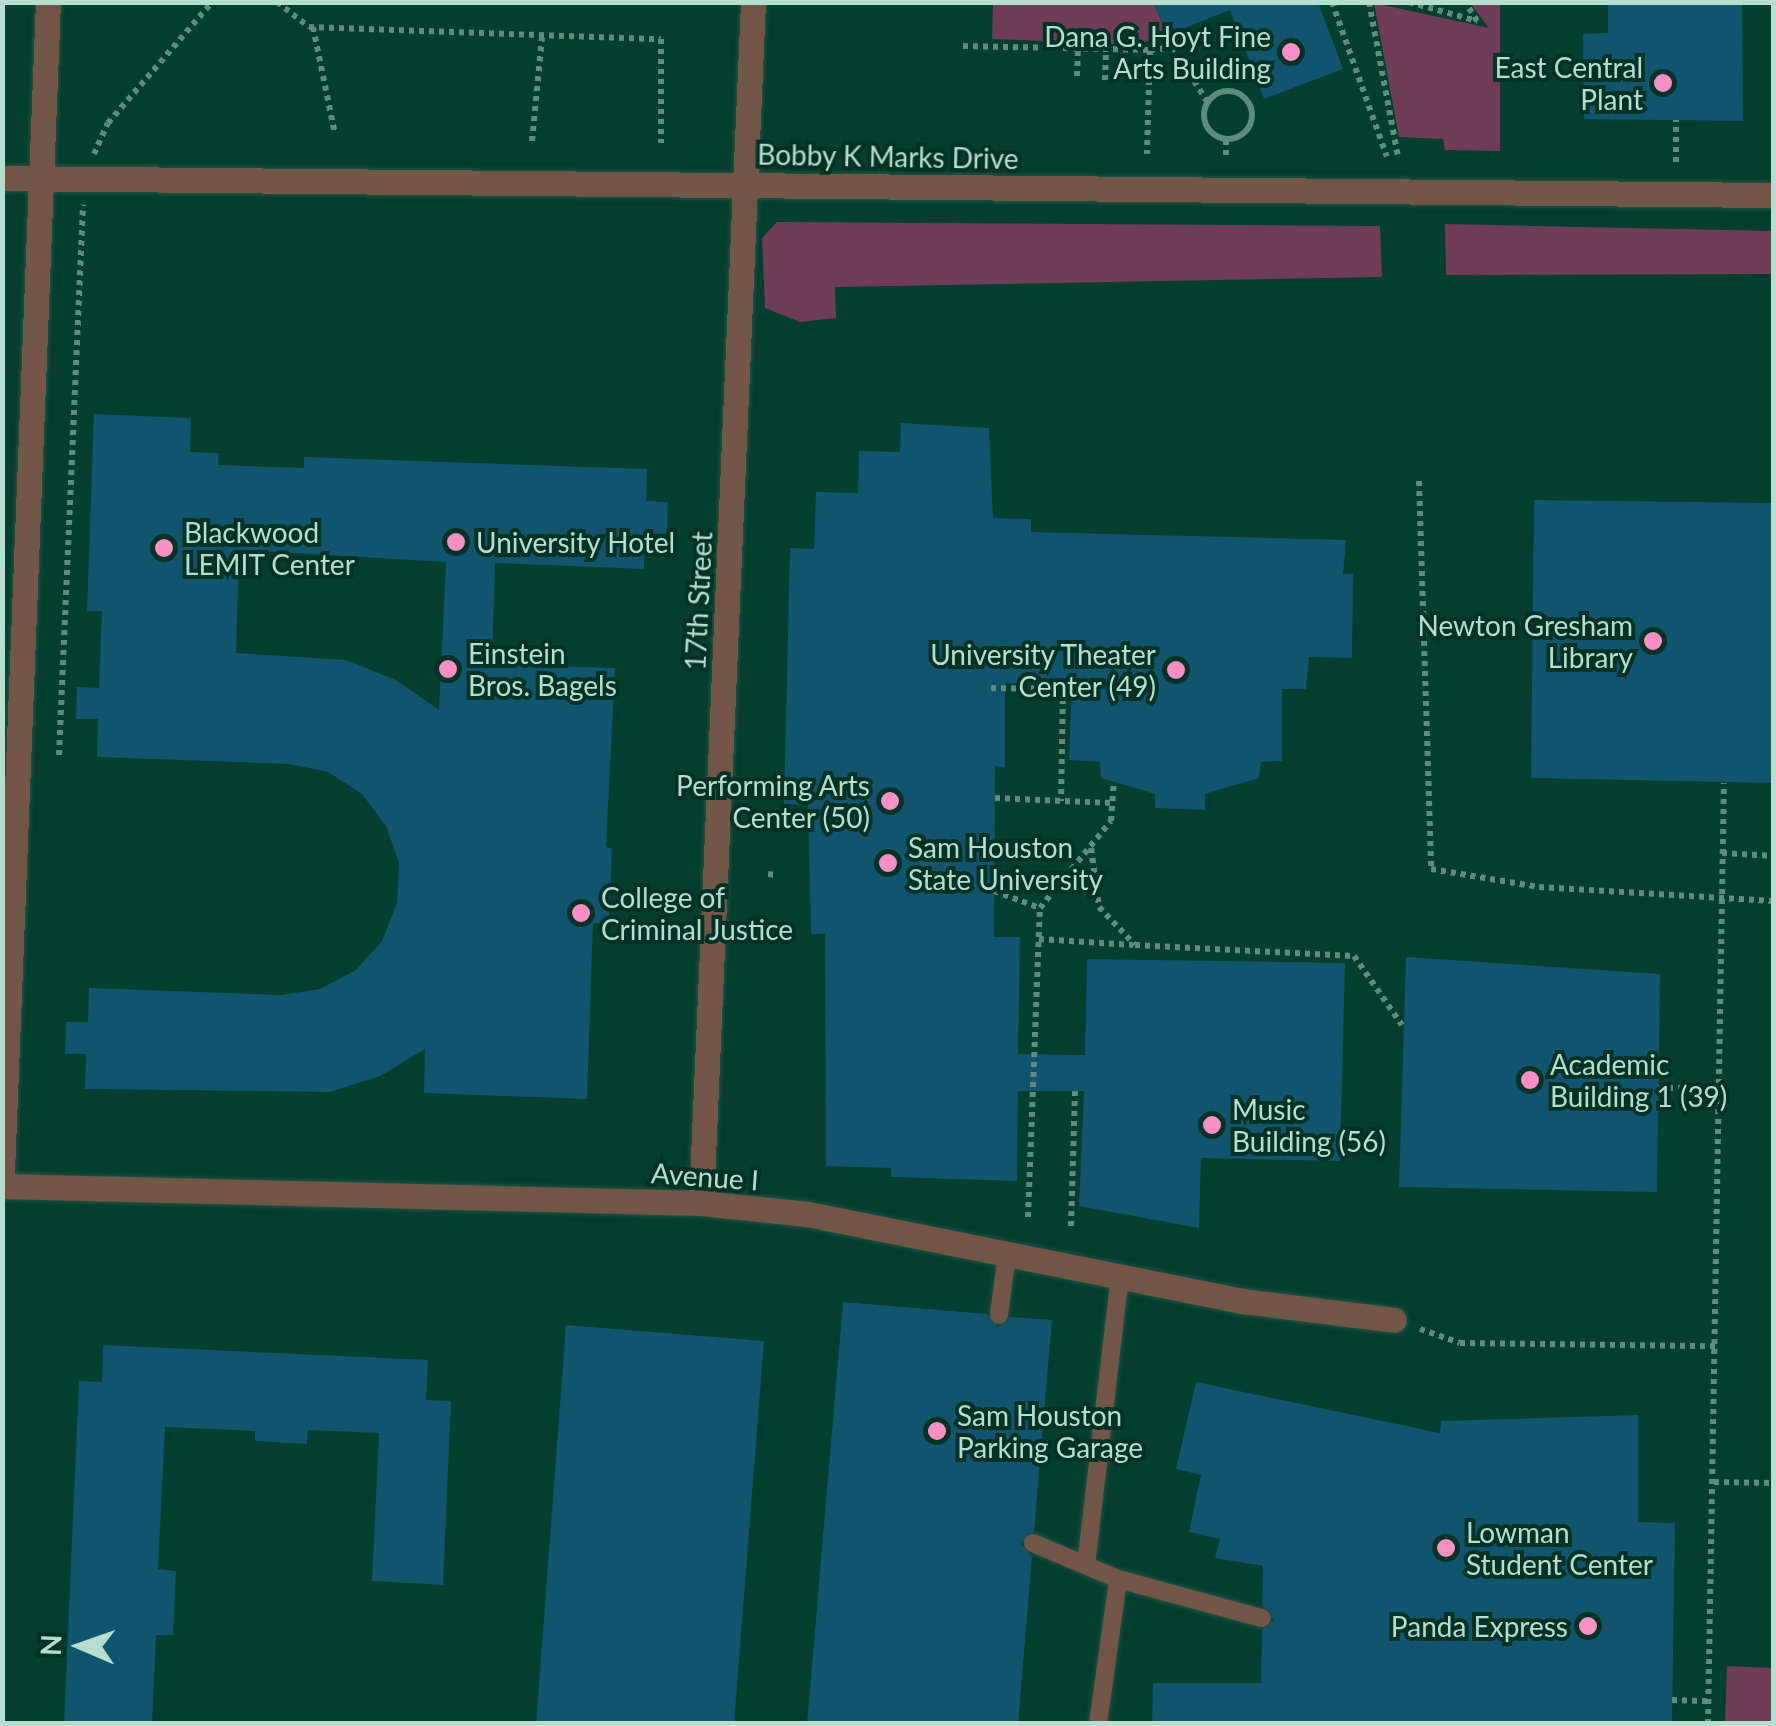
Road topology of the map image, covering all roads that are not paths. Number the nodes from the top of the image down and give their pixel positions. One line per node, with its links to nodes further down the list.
1 (48, 2): 4 (street)
2 (753, 2): 5 (street, 17th Street)
3 (2, 178): 4 (street, Bobby K Marks Drive)
4 (44, 178): 5 (street, Bobby K Marks Drive); 7 (street)
5 (746, 184): 6 (street, Bobby K Marks Drive); 9 (street, 17th Street)
6 (1774, 195)
7 (2, 1172)
8 (2, 1186): 9 (street, Avenue I)
9 (701, 1203): 10 (street, Avenue I)
10 (1006, 1254): 11 (street, Avenue I); 12 (lane)
11 (1120, 1277): 13 (street, Avenue I); 15 (lane)
12 (999, 1315)
13 (1394, 1320)
14 (1034, 1543): 15 (lane)
15 (1086, 1565): 16 (lane)
16 (1118, 1579): 17 (lane); 18 (lane)
17 (1262, 1618)
18 (1098, 1724)

